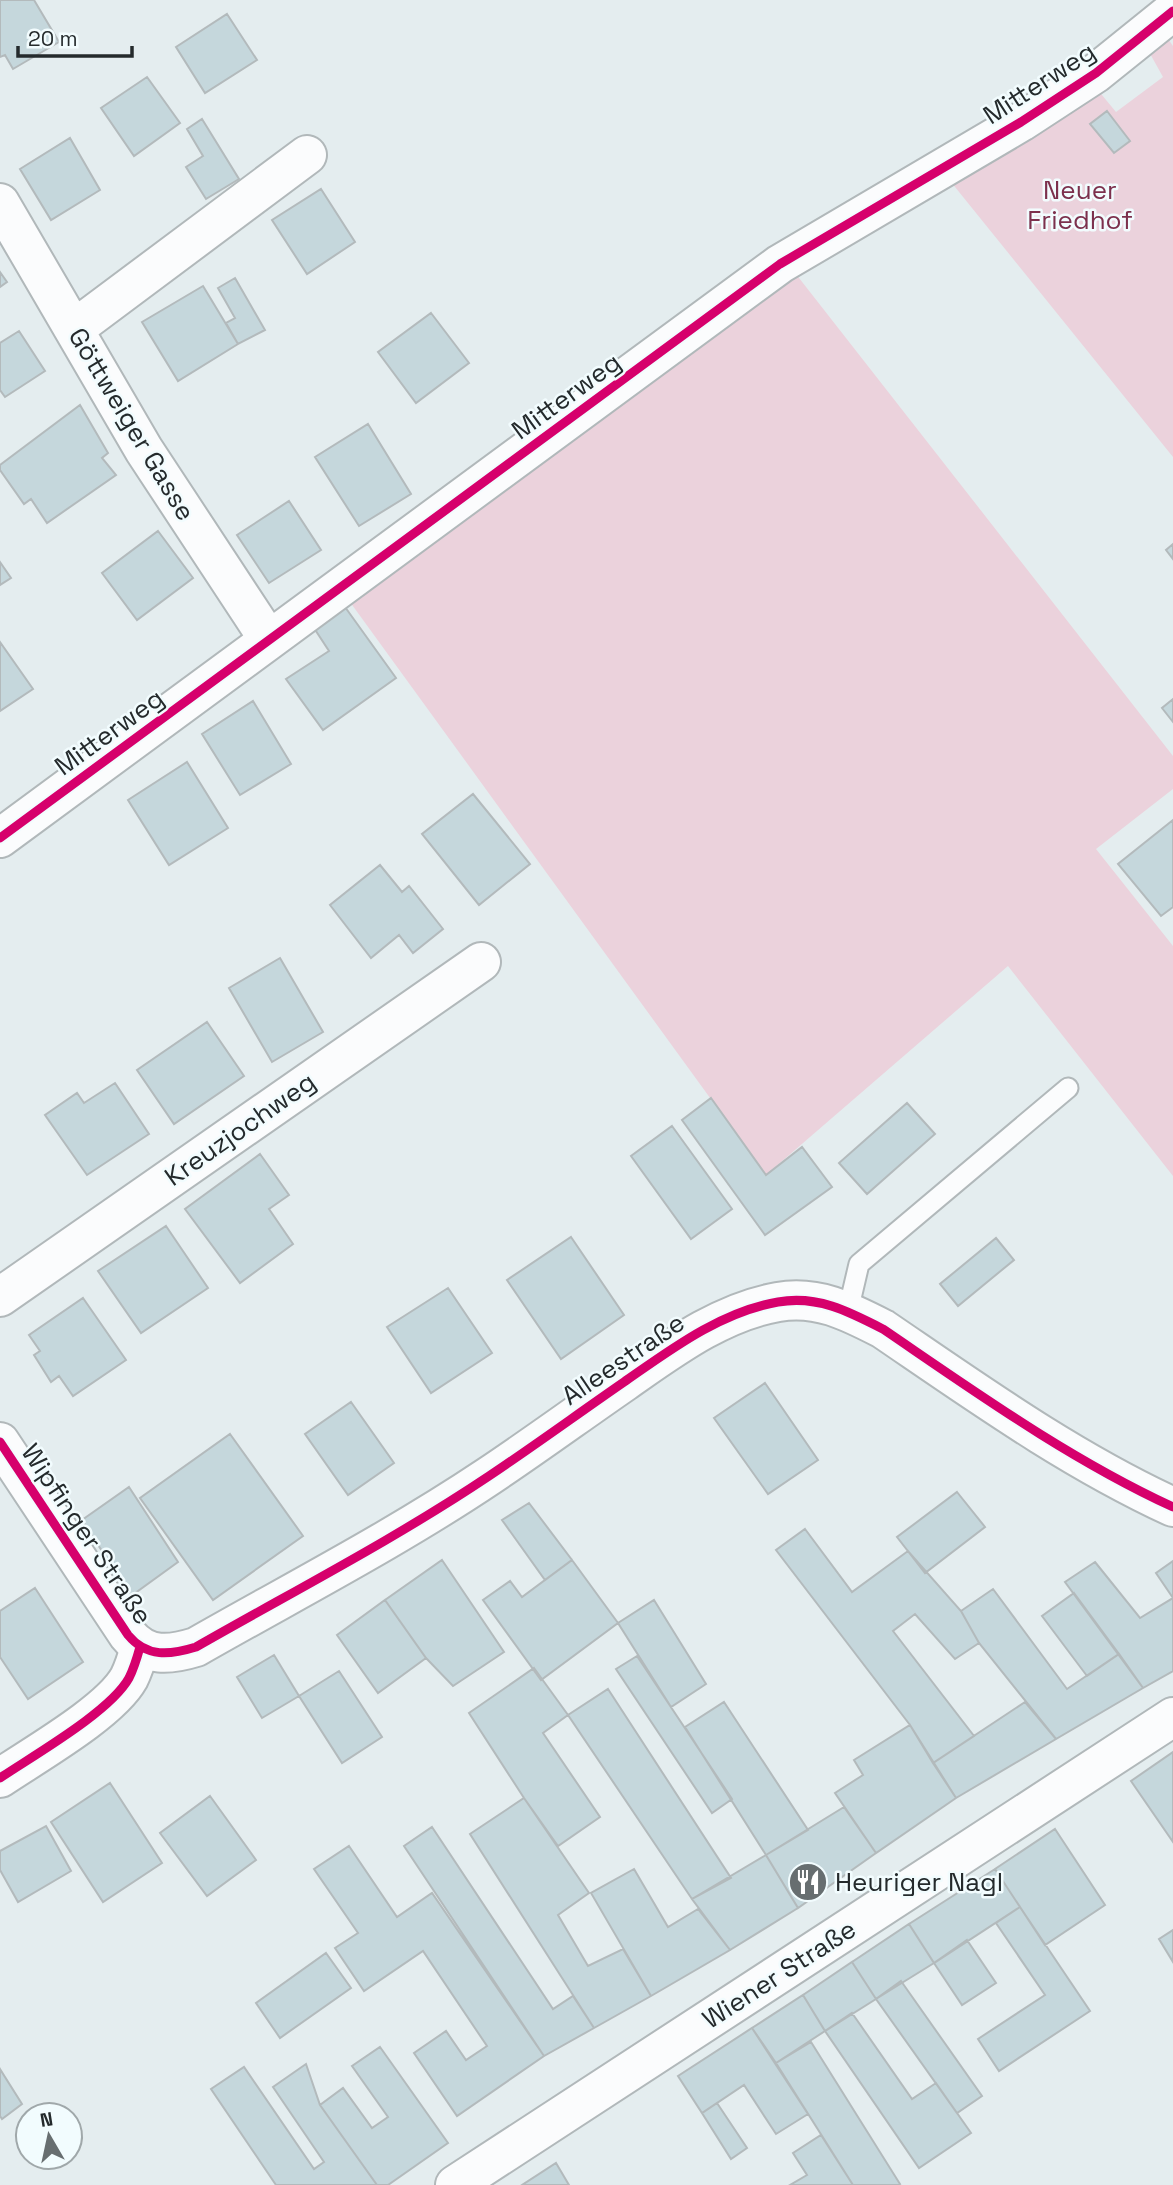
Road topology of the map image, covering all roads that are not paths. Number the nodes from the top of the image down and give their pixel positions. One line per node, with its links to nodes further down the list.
1 (1170, 20): 5 (street, Mitterweg)
2 (307, 155): 4 (street)
3 (0, 203): 4 (street, Göttweiger Gasse)
4 (74, 329): 5 (street, Göttweiger Gasse)
5 (270, 640): 6 (street, Mitterweg)
6 (0, 838)
7 (481, 962): 9 (street, Kreuzjochweg)
8 (1068, 1088): 10 (lane)
9 (0, 1297)
10 (848, 1311): 12 (street, Alleestraße); 13 (street, Alleestraße)
11 (0, 1442): 13 (street, Wipfinger Straße)
12 (1173, 1507)
13 (140, 1647): 15 (street)
14 (1173, 1717): 16 (street, Wiener Straße)
15 (0, 1778)
16 (455, 2185)

